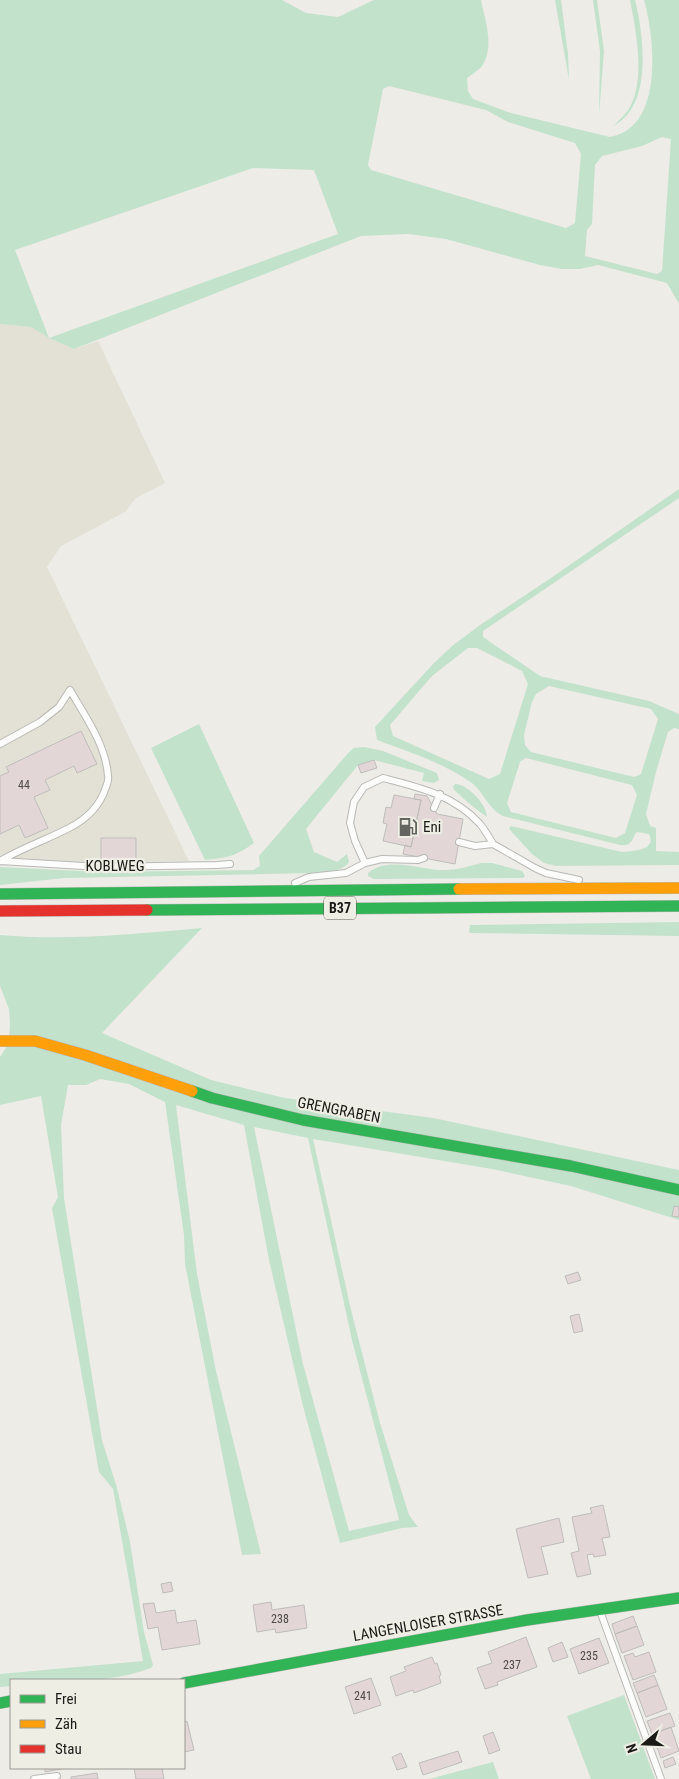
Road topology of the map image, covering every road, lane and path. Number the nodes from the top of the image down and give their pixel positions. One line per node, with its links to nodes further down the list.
1 (0, 744): 7 (lane)
2 (440, 794): 3 (lane); 5 (lane); 8 (lane)
3 (434, 808)
4 (459, 842): 5 (lane)
5 (493, 844): 10 (lane)
6 (424, 858): 8 (lane)
7 (0, 861): 9 (lane, KOBLWEG)
8 (364, 863): 12 (lane)
9 (230, 864)
10 (609, 888): 11 (main road, B37); 12 (main road, B37)
11 (679, 888)
12 (278, 890): 13 (main road, B37)
13 (0, 894)
14 (679, 906): 15 (main road, B37)
15 (0, 911)
16 (0, 1041): 17 (main road, GRENGRABEN)
17 (679, 1190)
18 (679, 1598): 19 (main road, LANGENLOISER STRASSE)
19 (600, 1610): 20 (main road, LANGENLOISER STRASSE); 23 (lane)
20 (185, 1683)
21 (56, 1776): 22 (lane)
22 (34, 1779)
23 (661, 1779)

